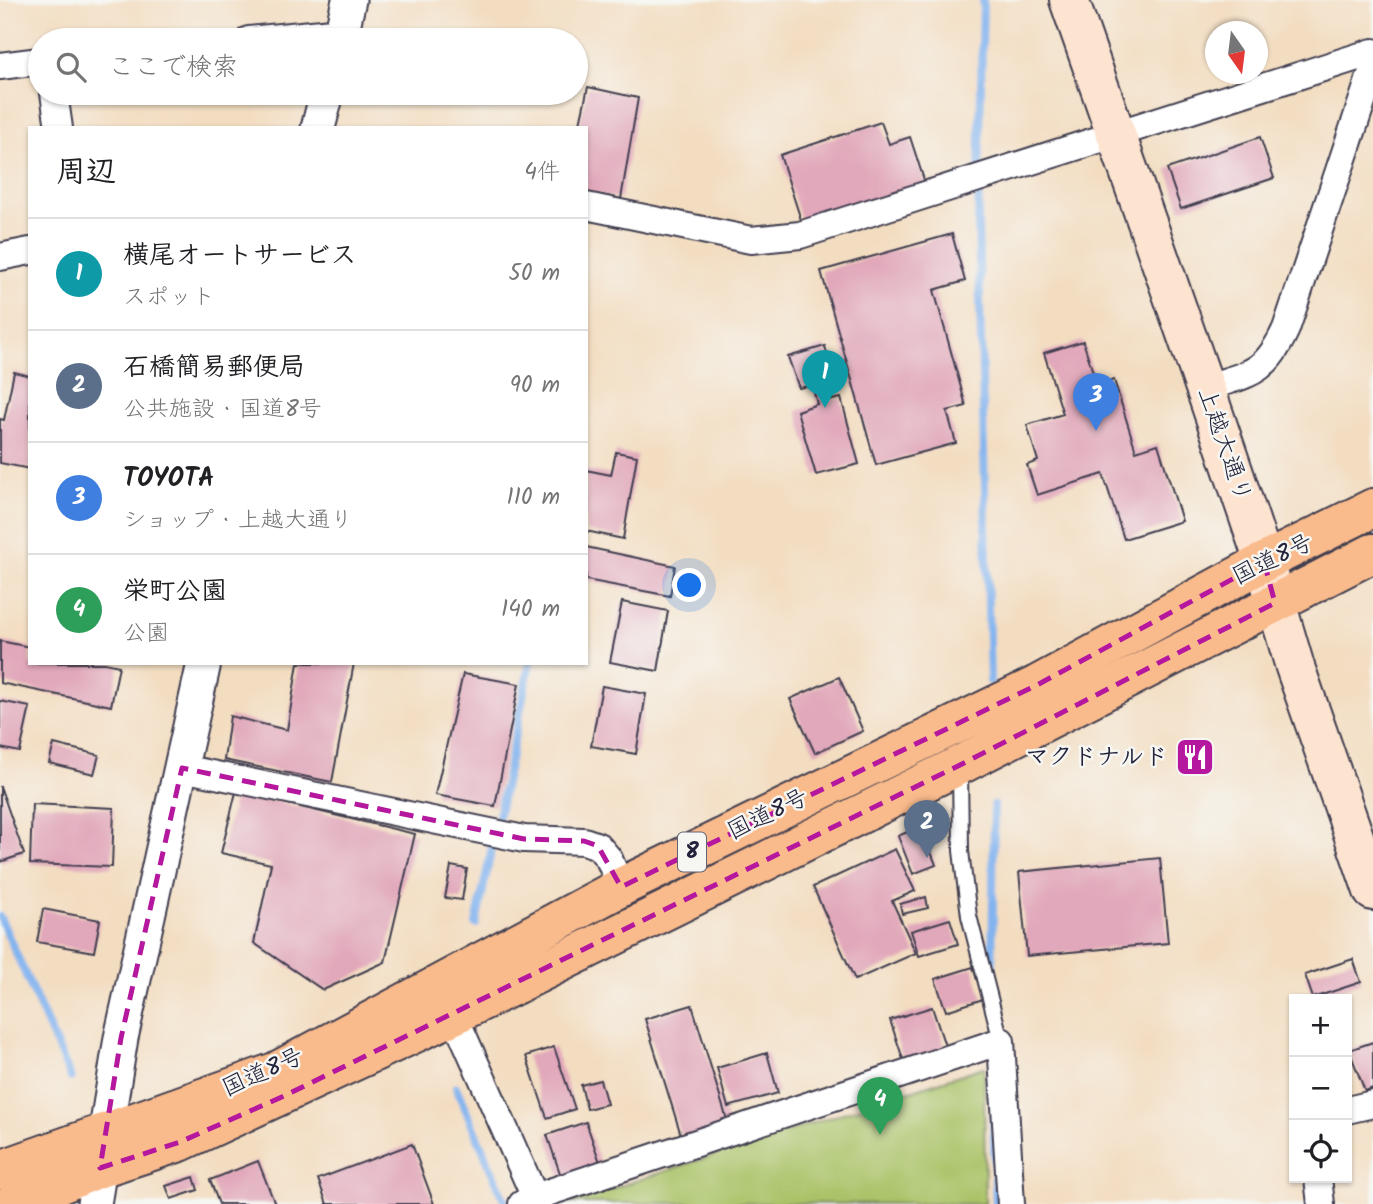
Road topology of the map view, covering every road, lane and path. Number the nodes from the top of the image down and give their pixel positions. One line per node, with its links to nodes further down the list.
1 (1069, 0): 12 (main road, 上越大通り)
2 (344, 24): 3 (street)
3 (320, 28)
4 (1373, 52): 12 (street)
5 (28, 62): 6 (street)
6 (0, 66)
7 (1373, 69): 16 (street)
8 (56, 105): 10 (street)
9 (324, 105): 11 (street)
10 (59, 126)
11 (319, 126)
12 (1114, 137): 13 (street); 16 (main road, 上越大通り)
13 (588, 206)
14 (28, 251): 15 (street)
15 (0, 257)
16 (1205, 388): 19 (main road, 上越大通り)
17 (1373, 508): 19 (highway, 国道8号 / 8)
18 (1373, 553): 20 (highway, 国道8号 / 8)
19 (1264, 562): 20 (main road, 上越大通り); 24 (highway, 国道8号 / 8)
20 (1275, 603): 22 (highway, 国道8号 / 8); 25 (main road, 上越大通り)
21 (204, 665): 23 (street)
22 (960, 765): 26 (highway, 国道8号 / 8); 27 (lane)
23 (182, 768): 24 (street); 30 (street)
24 (621, 887): 30 (highway, 国道8号 / 8)
25 (1373, 891)
26 (454, 1015): 30 (highway, 国道8号 / 8); 33 (street)
27 (1001, 1041): 33 (street); 35 (street)
28 (1373, 1104): 29 (street)
29 (1352, 1109)
30 (100, 1168): 31 (highway, 国道8号 / 8); 34 (highway, 国道8号 / 8)
31 (0, 1170)
32 (1319, 1183): 36 (street)
33 (532, 1202)
34 (12, 1204)
35 (1011, 1204)
36 (1321, 1204)

